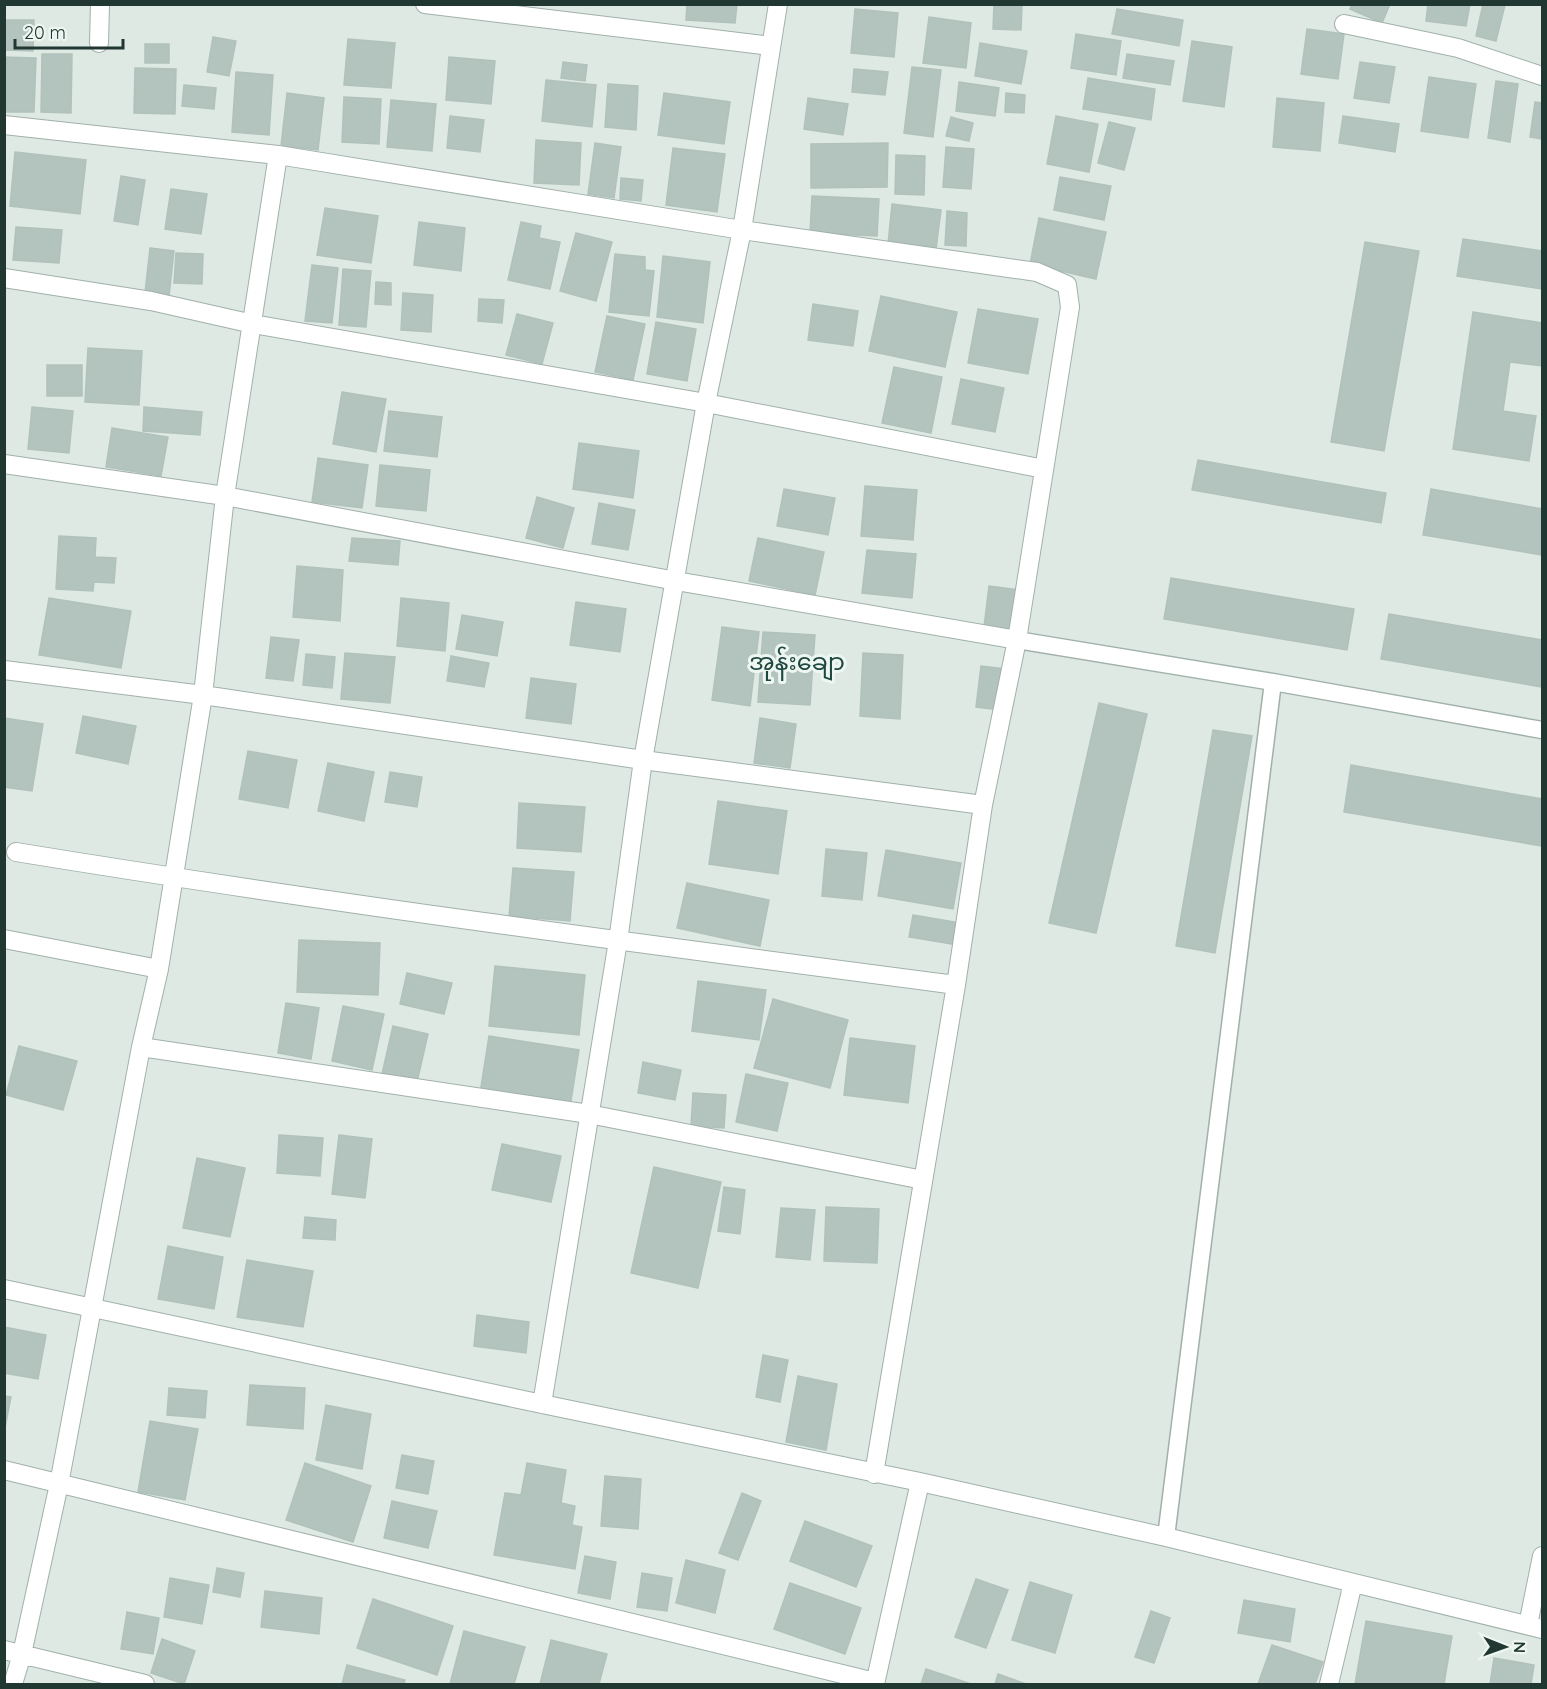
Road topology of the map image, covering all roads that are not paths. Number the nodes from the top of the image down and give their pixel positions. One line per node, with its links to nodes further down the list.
1 (100, 4): 5 (street)
2 (425, 4): 6 (street)
3 (778, 4): 6 (street)
4 (1344, 24): 7 (street)
5 (99, 43)
6 (771, 46): 10 (street)
7 (1542, 76)
8 (4, 124): 9 (street)
9 (279, 154): 10 (street); 12 (street)
10 (742, 230): 13 (street); 15 (street)
11 (4, 278): 12 (street)
12 (254, 324): 13 (street); 16 (street)
13 (706, 403): 15 (street); 17 (street)
14 (4, 464): 16 (street)
15 (1044, 469): 18 (street)
16 (225, 496): 17 (street); 21 (street)
17 (676, 581): 18 (street); 23 (street)
18 (1017, 640): 20 (lane); 24 (street)
19 (4, 670): 21 (street)
20 (1272, 682): 22 (lane); 41 (lane)
21 (203, 695): 23 (street); 26 (street)
22 (1542, 730)
23 (643, 760): 24 (street); 28 (street)
24 (983, 805): 30 (street)
25 (15, 852): 26 (street)
26 (174, 878): 28 (street); 29 (street)
27 (4, 939): 29 (street)
28 (618, 941): 30 (street); 32 (street)
29 (159, 969): 31 (street)
30 (956, 986): 33 (street)
31 (141, 1047): 32 (street); 35 (street)
32 (589, 1114): 33 (street); 36 (street)
33 (923, 1180): 38 (street)
34 (4, 1289): 35 (street)
35 (92, 1308): 36 (street); 40 (street)
36 (542, 1404): 38 (street)
37 (4, 1470): 40 (street)
38 (874, 1474): 39 (street)
39 (920, 1482): 41 (street); 46 (street)
40 (59, 1484): 45 (street); 46 (street)
41 (1166, 1537): 43 (street)
42 (1542, 1556): 44 (street)
43 (1353, 1583): 44 (street); 49 (street)
44 (1535, 1627)
45 (13, 1652): 47 (street); 48 (street)
46 (875, 1683)
47 (14, 1684)
48 (145, 1684)
49 (1329, 1684)

